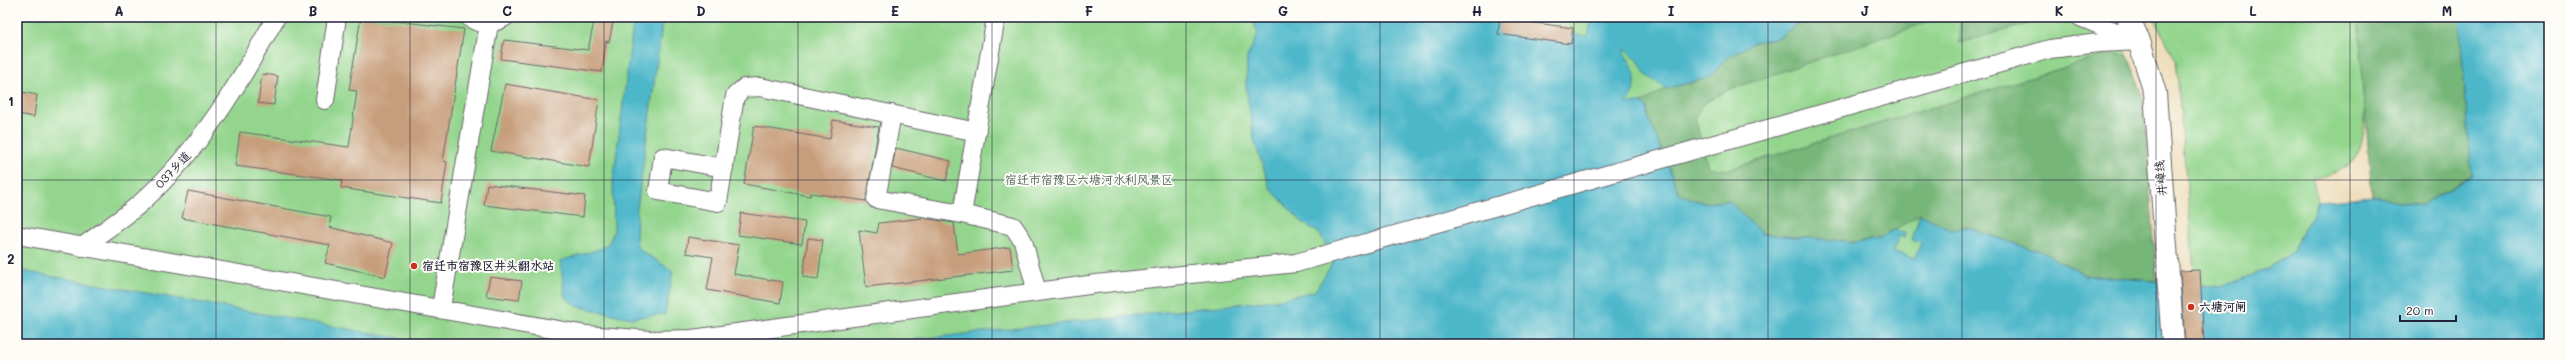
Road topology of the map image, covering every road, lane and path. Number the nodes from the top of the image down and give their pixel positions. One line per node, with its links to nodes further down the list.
1 (276, 17): 15 (street, 037乡道)
2 (337, 17): 9 (street)
3 (469, 17): 7 (street)
4 (996, 17): 11 (street)
5 (2080, 17): 8 (street)
6 (2128, 17): 8 (main road, 井嶂线)
7 (497, 20): 17 (street)
8 (2139, 42): 16 (street); 18 (main road, 井嶂线)
9 (325, 100)
10 (892, 114): 11 (street); 12 (street); 13 (street)
11 (977, 132): 13 (street)
12 (724, 168)
13 (962, 214): 16 (street)
14 (17, 235): 15 (street)
15 (82, 247): 17 (street)
16 (1037, 292): 17 (street)
17 (440, 308)
18 (2173, 344)

